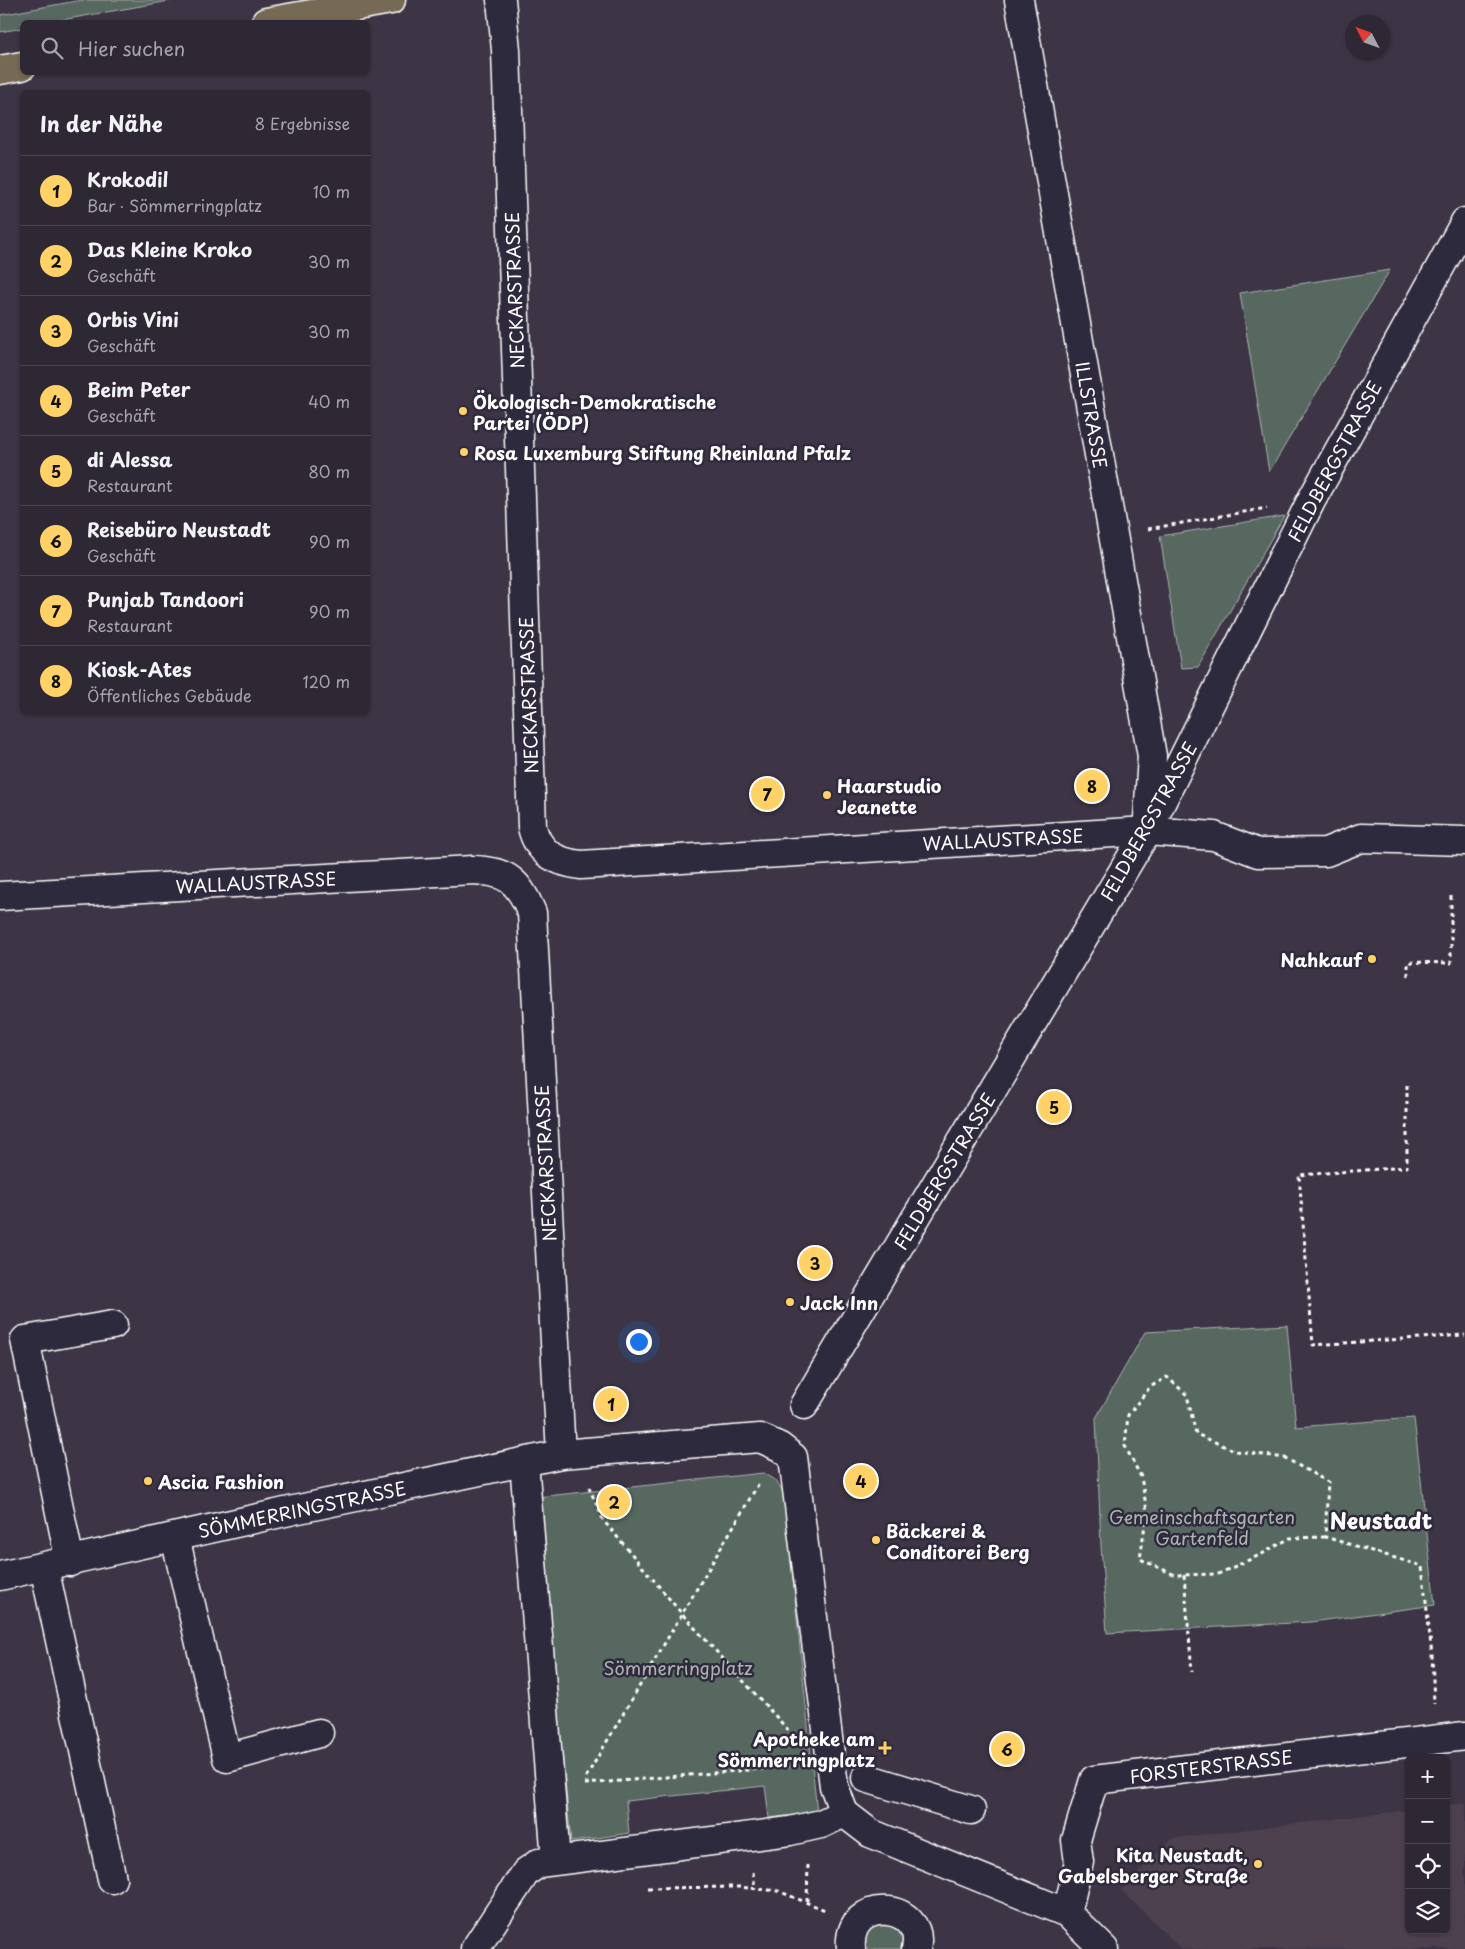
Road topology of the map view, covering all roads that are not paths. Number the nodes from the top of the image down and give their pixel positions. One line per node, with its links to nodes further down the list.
1 (391, 0): 4 (main road)
2 (501, 0): 10 (street, NECKARSTRASSE)
3 (1019, 0): 8 (street, ILLSTRASSE)
4 (277, 20)
5 (20, 66): 6 (main road)
6 (0, 70)
7 (1465, 222): 8 (street, FELDBERGSTRASSE)
8 (1147, 831): 9 (street, WALLAUSTRASSE); 10 (street, WALLAUSTRASSE); 14 (street, FELDBERGSTRASSE)
9 (1465, 840)
10 (541, 848)
11 (510, 878): 12 (street, WALLAUSTRASSE); 15 (street, NECKARSTRASSE)
12 (0, 896)
13 (113, 1325): 18 (street)
14 (804, 1405)
15 (567, 1454): 16 (street, SÖMMERRINGSTRASSE); 24 (street)
16 (524, 1462): 17 (street, SÖMMERRINGSTRASSE); 25 (street)
17 (175, 1537): 18 (street, SÖMMERRINGSTRASSE); 20 (street)
18 (57, 1564): 19 (street, SÖMMERRINGSTRASSE); 26 (street)
19 (0, 1576)
20 (319, 1733)
21 (1465, 1736): 27 (street, FORSTERSTRASSE)
22 (866, 1778): 23 (street)
23 (971, 1810)
24 (844, 1813): 25 (street); 27 (street)
25 (556, 1860): 28 (street)
26 (112, 1879)
27 (1067, 1913): 31 (street)
28 (475, 1949)
29 (850, 1949): 30 (street)
30 (916, 1949)
31 (1104, 1949)

